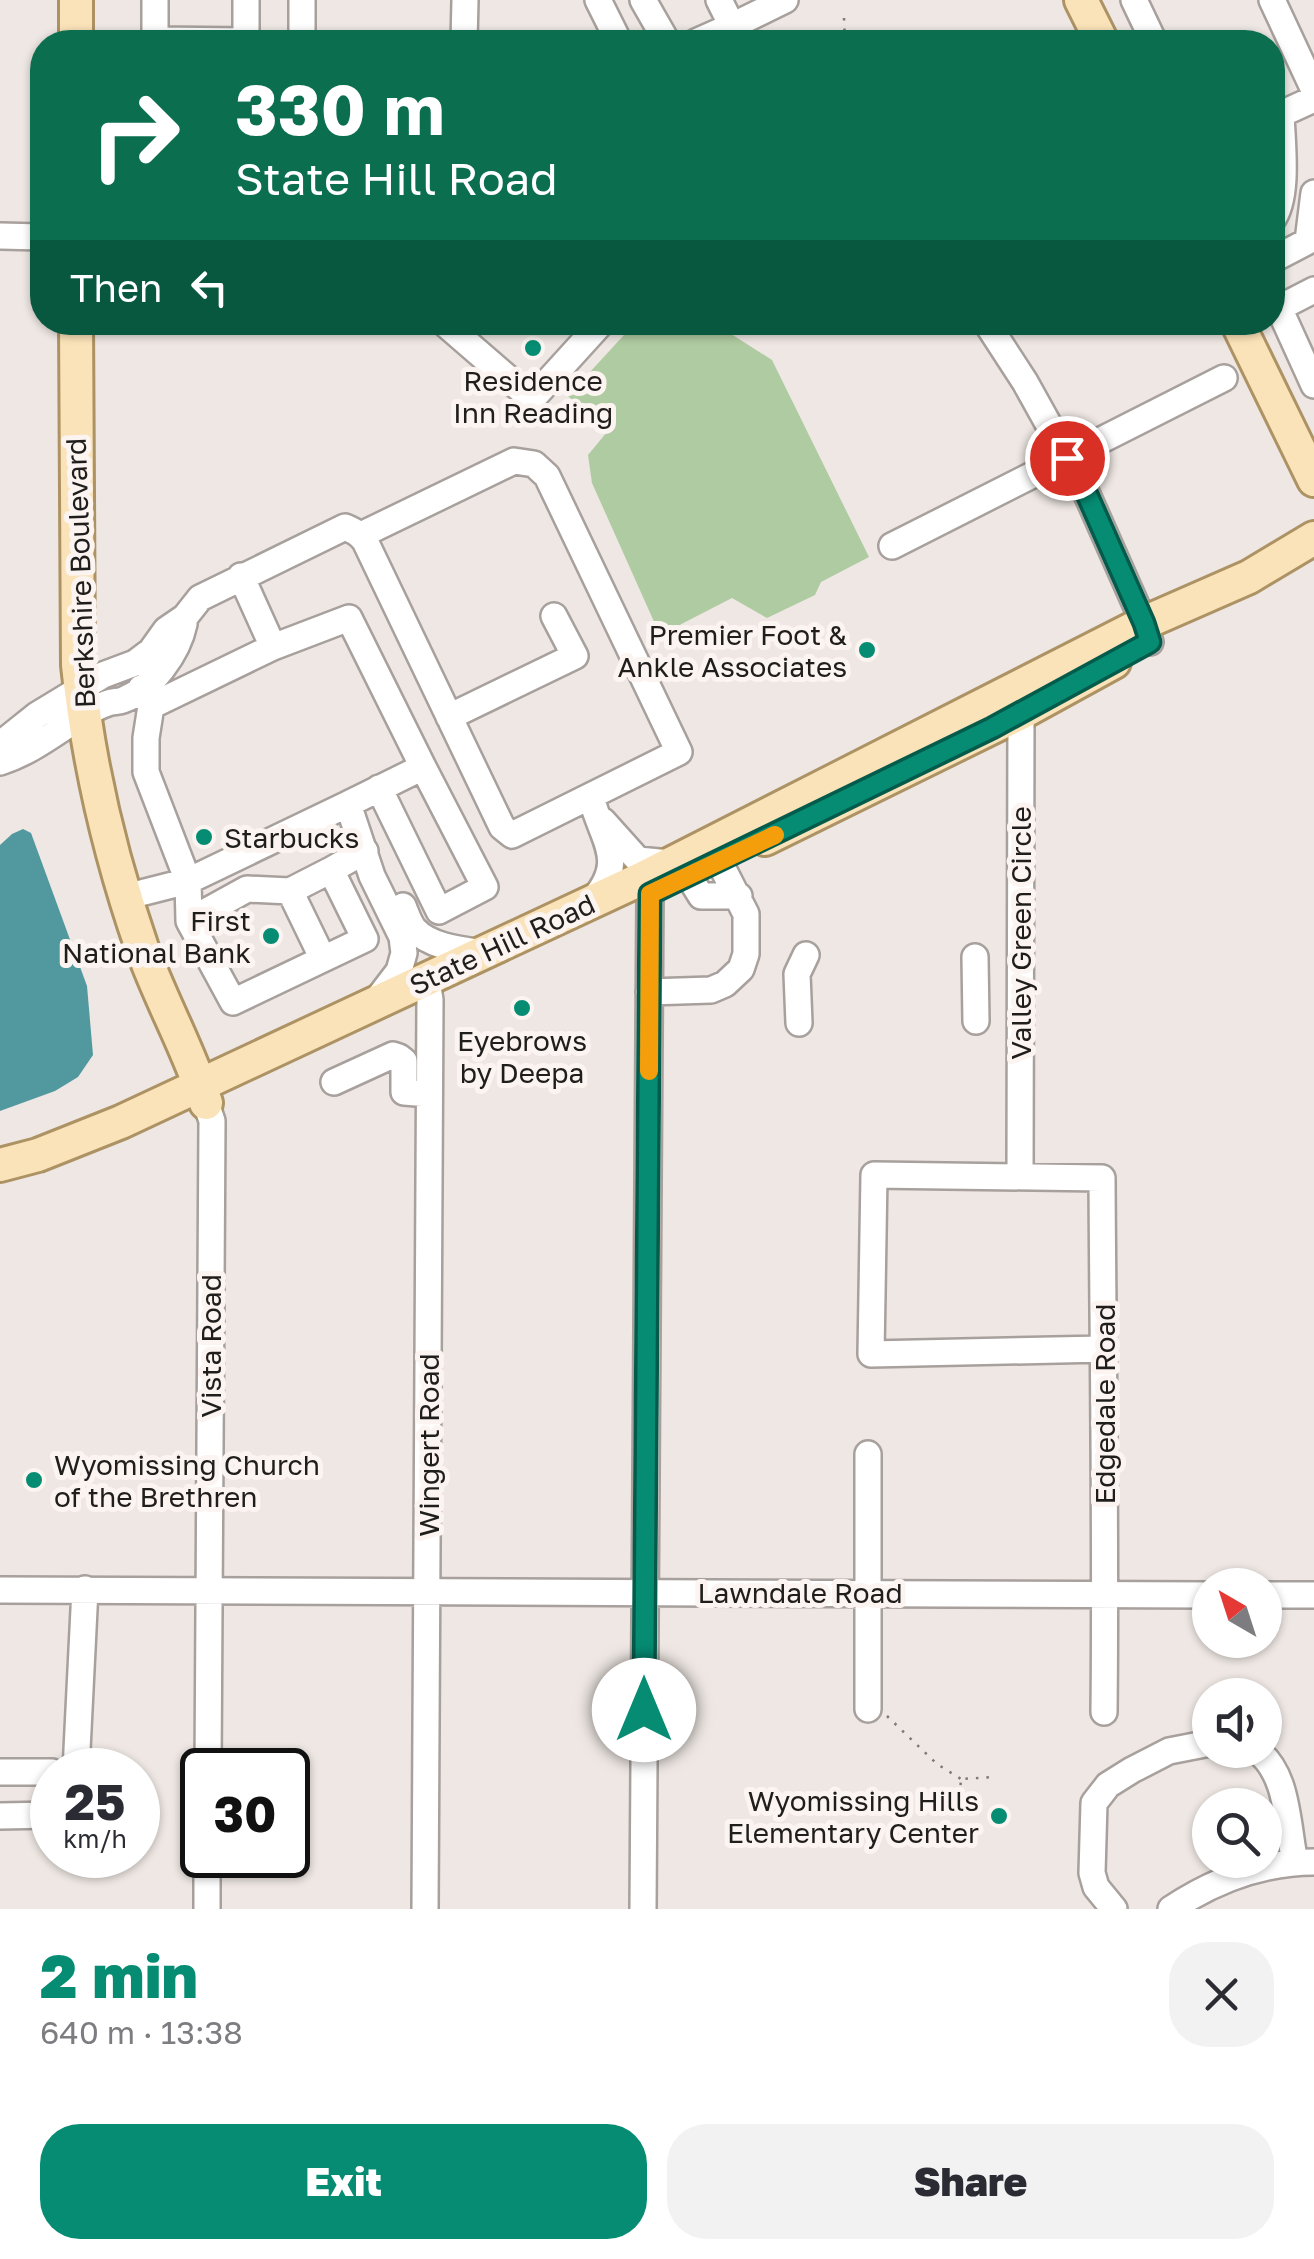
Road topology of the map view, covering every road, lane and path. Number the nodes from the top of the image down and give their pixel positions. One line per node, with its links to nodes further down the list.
1 (76, 0): 15 (main road)
2 (154, 0): 16 (street)
3 (246, 0): 17 (street)
4 (302, 0): 18 (street)
5 (465, 0): 19 (street)
6 (598, 0): 20 (street)
7 (643, 0): 21 (street)
8 (719, 0): 14 (street)
9 (785, 0): 14 (street)
10 (1081, 0): 24 (main road)
11 (1134, 0): 25 (street)
12 (1272, 0): 26 (street)
13 (844, 18): 23 (path)
14 (732, 26): 22 (street)
15 (76, 30)
16 (155, 30)
17 (246, 30)
18 (302, 30)
19 (464, 30)
20 (614, 30)
21 (659, 30)
22 (723, 30)
23 (844, 30)
24 (1096, 30)
25 (1148, 30)
26 (1314, 90)
27 (1314, 99): 28 (street)
28 (1285, 113)
29 (1314, 193): 32 (street)
30 (0, 236): 31 (street)
31 (30, 237)
32 (1311, 239): 33 (street)
33 (1285, 253)
34 (1314, 290): 35 (street)
35 (1285, 305)
36 (1285, 319): 43 (street)
37 (76, 335): 57 (main road, Berkshire Boulevard)
38 (458, 335): 39 (street)
39 (590, 335)
40 (994, 335): 45 (street)
41 (1245, 335): 44 (main road)
42 (1224, 378): 45 (street)
43 (1314, 385)
44 (1305, 439): 46 (main road)
45 (1067, 458): 49 (street); 54 (street)
46 (1314, 480)
47 (361, 535): 51 (street); 59 (street); 65 (street)
48 (1314, 538): 54 (main road, State Hill Road)
49 (892, 546)
50 (1314, 565): 54 (main road, State Hill Road)
51 (241, 576): 52 (street); 55 (street)
52 (186, 616): 56 (street); 57 (street)
53 (554, 616): 59 (street)
54 (1147, 633): 58 (main road, State Hill Road)
55 (273, 646): 56 (street); 62 (street)
56 (146, 698): 57 (street); 70 (street)
57 (82, 701): 60 (street); 61 (street); 73 (main road, Berkshire Boulevard)
58 (1017, 701): 67 (main road, State Hill Road); 69 (main road, State Hill Road); 89 (street, Valley Green Circle)
59 (450, 717): 65 (street)
60 (0, 751)
61 (0, 762)
62 (423, 766): 63 (street); 63 (street)
63 (379, 788): 64 (street)
64 (348, 804): 66 (street); 70 (street)
65 (595, 807): 69 (street); 74 (street)
66 (365, 851): 68 (street); 76 (street); 82 (street)
67 (718, 861): 69 (main road, State Hill Road); 72 (street)
68 (331, 870): 71 (street); 79 (street)
69 (663, 877): 72 (street); 74 (main road, State Hill Road); 80 (main road, State Hill Road); 81 (street)
70 (188, 882): 73 (street); 75 (street)
71 (290, 891): 75 (street); 79 (street)
72 (739, 896): 81 (street)
73 (125, 897): 86 (main road, Berkshire Boulevard)
74 (592, 901): 76 (main road, State Hill Road)
75 (189, 922): 79 (street)
76 (484, 953): 80 (main road, State Hill Road)
77 (806, 956): 84 (street)
78 (975, 957): 83 (street)
79 (323, 959)
80 (428, 990): 82 (main road, State Hill Road); 86 (main road, State Hill Road); 87 (street, Wingert Road)
81 (649, 992): 97 (street)
82 (372, 1005): 86 (main road, State Hill Road)
83 (976, 1021)
84 (799, 1023)
85 (334, 1082): 87 (street)
86 (203, 1094): 88 (main road, State Hill Road); 90 (main road, State Hill Road); 93 (street, Vista Road)
87 (429, 1094): 96 (street, Wingert Road)
88 (0, 1165)
89 (1020, 1177): 91 (street, Edgedale Road); 91 (street)
90 (0, 1182)
91 (1103, 1349): 99 (street, Edgedale Road)
92 (868, 1454): 98 (street)
93 (209, 1589): 95 (street, Lawndale Road); 96 (street, Lawndale Road); 107 (street, Vista Road)
94 (0, 1590): 95 (street, Lawndale Road)
95 (85, 1590): 106 (street)
96 (427, 1590): 97 (street, Lawndale Road); 120 (street, Wingert Road)
97 (645, 1591): 98 (street, Lawndale Road); 121 (street)
98 (868, 1592): 99 (street, Lawndale Road); 103 (street)
99 (1105, 1594): 100 (street, Lawndale Road); 104 (street, Edgedale Road)
100 (1192, 1595)
101 (1282, 1595): 102 (street)
102 (1314, 1595)
103 (876, 1710): 112 (path)
104 (1104, 1712)
105 (1192, 1747): 118 (street)
106 (77, 1748)
107 (208, 1748)
108 (1273, 1768): 116 (street)
109 (0, 1772): 110 (street)
110 (30, 1772)
111 (995, 1777): 112 (path)
112 (961, 1779): 113 (path)
113 (959, 1806)
114 (30, 1815): 115 (street)
115 (0, 1816)
116 (1304, 1862): 122 (street)
117 (208, 1878): 119 (street)
118 (1103, 1906)
119 (207, 1909)
120 (425, 1909)
121 (643, 1909)
122 (1171, 1909)

